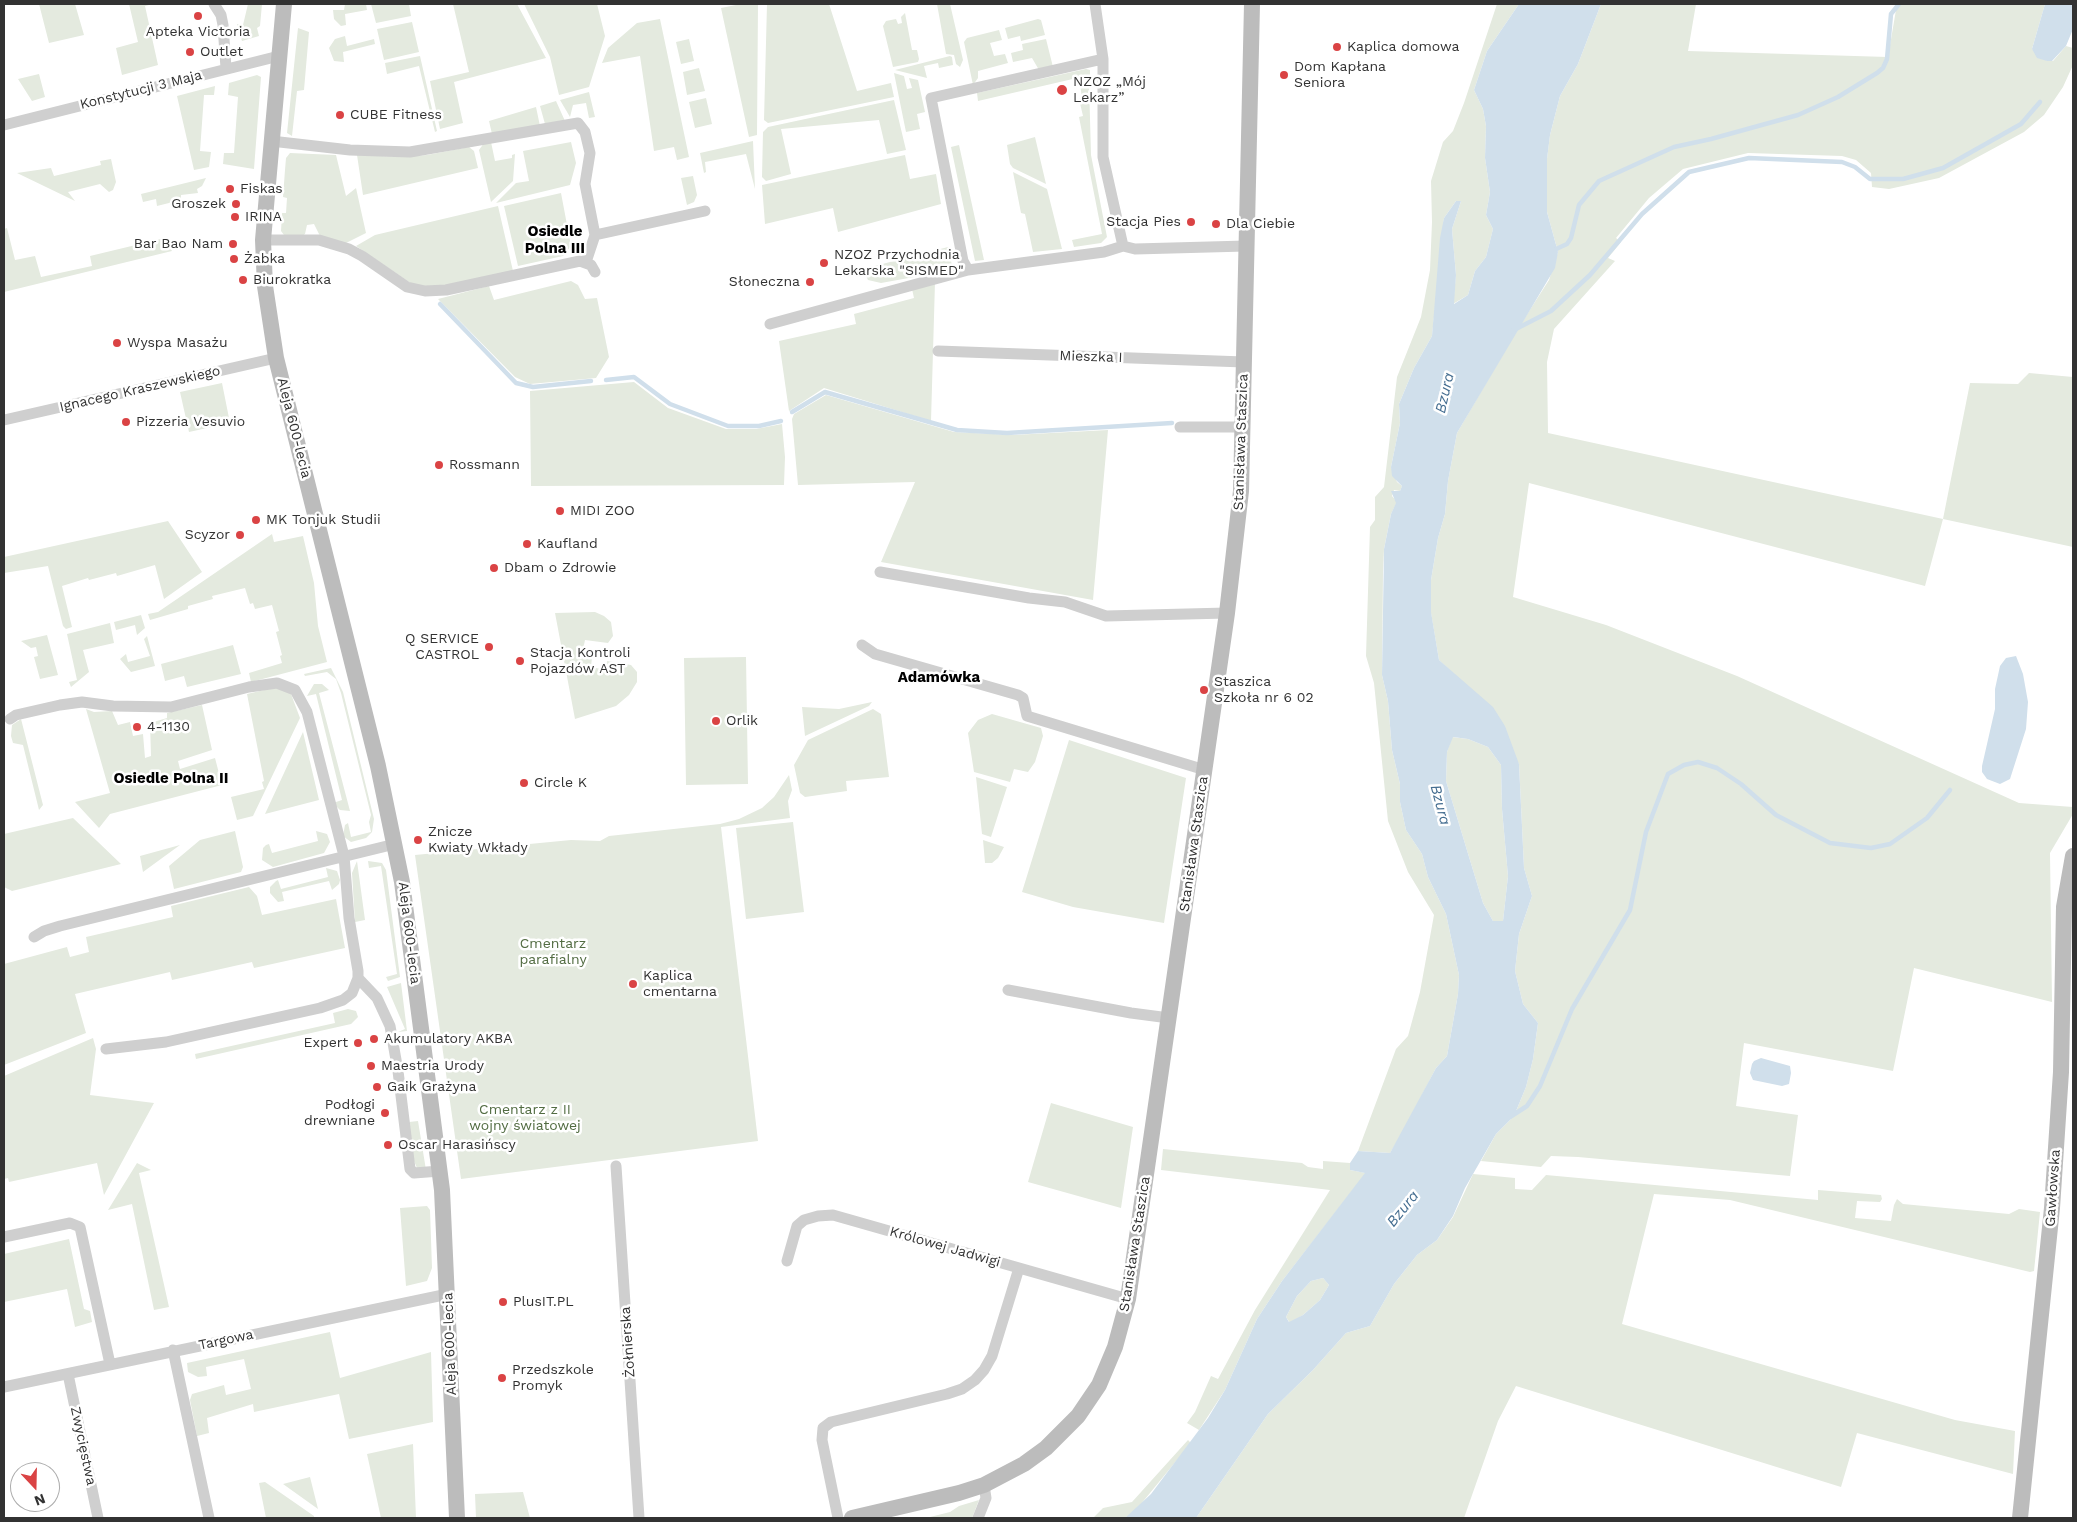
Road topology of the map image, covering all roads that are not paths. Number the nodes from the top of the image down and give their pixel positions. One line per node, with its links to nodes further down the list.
1 (214, 4): 7 (street)
2 (284, 4): 5 (street, Aleja 600-lecia)
3 (1095, 4): 6 (street)
4 (1252, 4): 14 (street, Stanisława Staszica)
5 (279, 56): 7 (street, Konstytucji 3 Maja); 9 (street, Aleja 600-lecia)
6 (1103, 59): 13 (street); 16 (street)
7 (226, 68): 8 (street, Konstytucji 3 Maja)
8 (4, 125)
9 (271, 141): 11 (street); 12 (street, Aleja 600-lecia)
10 (705, 211): 11 (street)
11 (596, 234): 15 (street)
12 (263, 240): 15 (street); 20 (street, Aleja 600-lecia)
13 (1123, 246): 14 (street); 16 (street)
14 (1246, 246): 21 (street, Stanisława Staszica)
15 (586, 262): 17 (street)
16 (968, 270): 18 (street)
17 (595, 272)
18 (770, 324)
19 (938, 351): 21 (street, Mieszka I)
20 (276, 358): 22 (street, Ignacego Kraszewskiego); 30 (street, Aleja 600-lecia)
21 (1244, 362): 24 (street, Stanisława Staszica)
22 (4, 420)
23 (1180, 426): 24 (street)
24 (1242, 427): 26 (street, Stanisława Staszica)
25 (880, 572): 26 (street)
26 (1227, 613): 29 (street, Stanisława Staszica)
27 (862, 645): 29 (street)
28 (10, 719): 31 (street)
29 (1205, 770): 36 (street, Stanisława Staszica)
30 (395, 844): 31 (street); 40 (street, Aleja 600-lecia)
31 (344, 856): 33 (street); 34 (street)
32 (2073, 856): 38 (street, Gawłowska)
33 (34, 937)
34 (358, 978): 37 (street); 40 (street)
35 (1008, 990): 36 (street)
36 (1168, 1018): 45 (street, Stanisława Staszica)
37 (106, 1049)
38 (2067, 1073): 58 (street, Gawłowska)
39 (616, 1166): 54 (street, Żołnierska)
40 (440, 1170): 44 (street, Aleja 600-lecia)
41 (4, 1237): 47 (street)
42 (787, 1260): 43 (street, Królowej Jadwigi)
43 (1019, 1268): 45 (street, Królowej Jadwigi); 55 (street)
44 (448, 1294): 46 (street, Targowa); 53 (street, Aleja 600-lecia)
45 (1128, 1299): 50 (street, Stanisława Staszica)
46 (173, 1350): 47 (street, Targowa); 52 (street)
47 (110, 1364): 48 (street, Targowa)
48 (68, 1374): 49 (street, Targowa); 51 (street, Zwycięstwa)
49 (4, 1387)
50 (984, 1485): 56 (street, Stanisława Staszica); 57 (street)
51 (98, 1518)
52 (209, 1518)
53 (456, 1518)
54 (639, 1518)
55 (838, 1518)
56 (852, 1518)
57 (978, 1518)
58 (2020, 1518)

